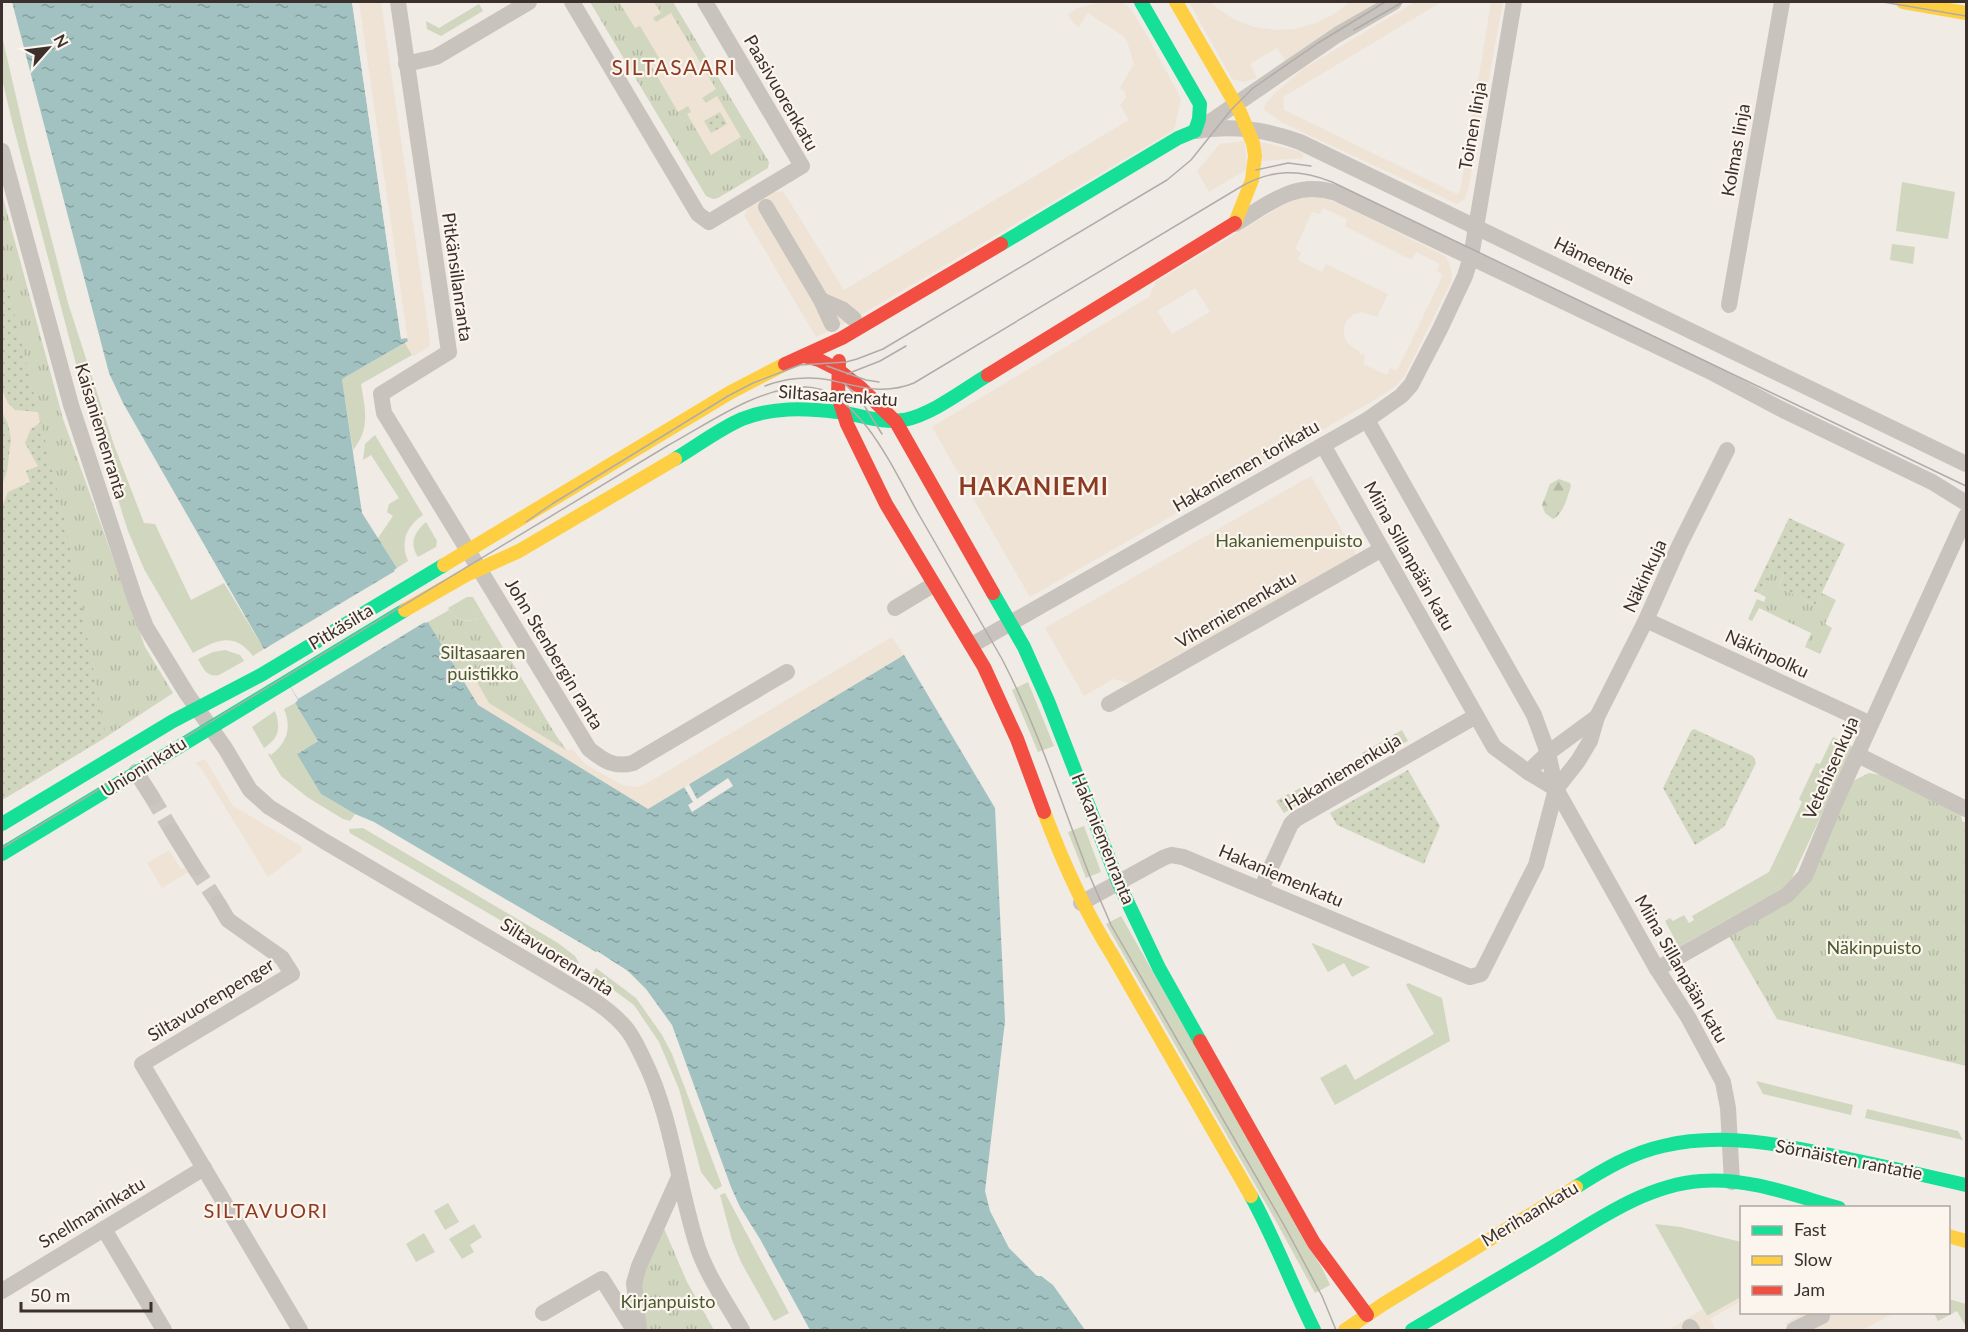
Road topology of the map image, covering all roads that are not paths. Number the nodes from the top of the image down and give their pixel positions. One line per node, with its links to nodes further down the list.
1 (398, 2): 12 (street, Pitkänsillanranta)
2 (529, 2): 12 (street)
3 (572, 2): 4 (street, Paasivuorenkatu)
4 (705, 2)
5 (1142, 2): 15 (main road)
6 (1176, 2): 13 (main road)
7 (1394, 2): 13 (street, Siltasaarenkatu)
8 (1514, 2): 19 (street, Toinen linja)
9 (1782, 2): 22 (street, Kolmas linja)
10 (1902, 2): 11 (main road)
11 (1966, 13)
12 (406, 64): 36 (street, Pitkänsillanranta)
13 (1236, 105): 14 (main road); 15 (street, Siltasaarenkatu)
14 (1249, 129): 15 (street, Hämeentie); 18 (main road); 19 (street, Hämeentie)
15 (1195, 131): 24 (main road, Siltasaarenkatu)
16 (2, 151): 49 (street, Kaisaniemenranta)
17 (766, 207): 21 (street)
18 (1235, 224): 20 (street); 29 (main road, Siltasaarenkatu)
19 (1476, 227): 20 (street, Toinen linja); 32 (street, Hämeentie)
20 (1471, 257): 28 (street, Hakaniemen torikatu); 33 (street)
21 (821, 300): 23 (street); 24 (street)
22 (1729, 305)
23 (854, 319)
24 (837, 331): 25 (main road, Siltasaarenkatu); 26 (main road)
25 (804, 356): 26 (main road, Hakaniemenranta); 36 (main road, Siltasaarenkatu)
26 (837, 369): 27 (main road); 29 (main road, Hakaniemenranta)
27 (843, 412): 29 (main road, Siltasaarenkatu); 37 (main road, Siltasaarenkatu); 38 (main road)
28 (1367, 420): 30 (street, Hakaniemen torikatu); 54 (street, Miina Sillanpään katu)
29 (896, 422): 43 (main road, Hakaniemenranta)
30 (1323, 445): 35 (street, Miina Sillanpään katu); 43 (street, Hakaniemen torikatu)
31 (1727, 450): 42 (street, Näkinkuja)
32 (1966, 464)
33 (1966, 503)
34 (1966, 516): 52 (street, Vetehisenkuja)
35 (1382, 549): 48 (street, Viherniemenkatu); 50 (street, Miina Sillanpään katu)
36 (468, 551): 37 (street, Pitkänsillanranta); 39 (main road, Siltasaarenkatu)
37 (479, 569): 40 (main road, Siltasaarenkatu); 46 (street, John Stenbergin ranta)
38 (933, 585): 41 (street); 44 (main road)
39 (405, 589): 45 (main road, Pitkäsilta)
40 (415, 605): 47 (main road, Pitkäsilta)
41 (895, 608)
42 (1646, 620): 51 (street, Näkinkuja); 52 (street, Näkinpolku)
43 (1010, 622): 44 (street, Hakaniemen torikatu); 65 (main road, Hakaniemenranta)
44 (972, 645): 68 (main road)
45 (277, 665): 49 (main road, Unioninkatu)
46 (787, 672)
47 (287, 681): 53 (main road, Unioninkatu)
48 (1109, 704)
49 (198, 709): 53 (street, Kaisaniemenranta); 61 (main road, Unioninkatu)
50 (1476, 716): 57 (street, Miina Sillanpään katu); 66 (street, Hakaniemenkuja)
51 (1597, 717): 54 (street, Näkinkuja); 58 (street, Näkinkuja)
52 (1871, 724): 55 (street, Vetehisenkuja)
53 (211, 726): 56 (main road, Unioninkatu); 73 (street, Siltavuorenranta)
54 (1548, 753): 57 (street, Näkinkuja); 58 (street, Miina Sillanpään katu)
55 (1858, 755): 60 (street); 69 (street, Vetehisenkuja)
56 (136, 772): 59 (street); 63 (main road, Unioninkatu)
57 (1528, 772): 58 (street, Miina Sillanpään katu)
58 (1556, 789): 69 (street, Miina Sillanpään katu); 70 (street, Näkinkuja)
59 (152, 797)
60 (1966, 809)
61 (2, 824)
62 (172, 831): 64 (street)
63 (2, 854)
64 (195, 868)
65 (1119, 884): 66 (street, Hakaniemenkatu); 68 (street, Hakaniemenkatu); 83 (main road, Hakaniemenranta)
66 (1261, 889): 70 (street, Hakaniemenkatu)
67 (218, 903): 72 (street, Siltavuorenpenger)
68 (1081, 903): 89 (main road)
69 (1657, 969): 71 (street, Miina Sillanpään katu)
70 (1470, 977)
71 (1731, 1139): 74 (street, Miina Sillanpään katu); 75 (main road, Sörnäisten rantatie); 83 (main road, Merihaankatu)
72 (204, 1168): 77 (street, Snellmaninkatu); 85 (street, Siltavuorenpenger)
73 (679, 1177): 87 (street); 88 (street, Siltavuorenranta)
74 (1732, 1182): 76 (main road); 91 (main road)
75 (1966, 1185)
76 (1831, 1206)
77 (104, 1229): 80 (street, Snellmaninkatu); 84 (street)
78 (1950, 1236): 79 (main road)
79 (1966, 1240)
80 (2, 1292)
81 (543, 1314): 86 (street)
82 (1822, 1314): 92 (street)
83 (1367, 1315): 90 (main road, Merihaankatu)
84 (164, 1330)
85 (300, 1330)
86 (634, 1330)
87 (639, 1330)
88 (742, 1330)
89 (1314, 1330)
90 (1345, 1330)
91 (1412, 1330)
92 (1794, 1330)

